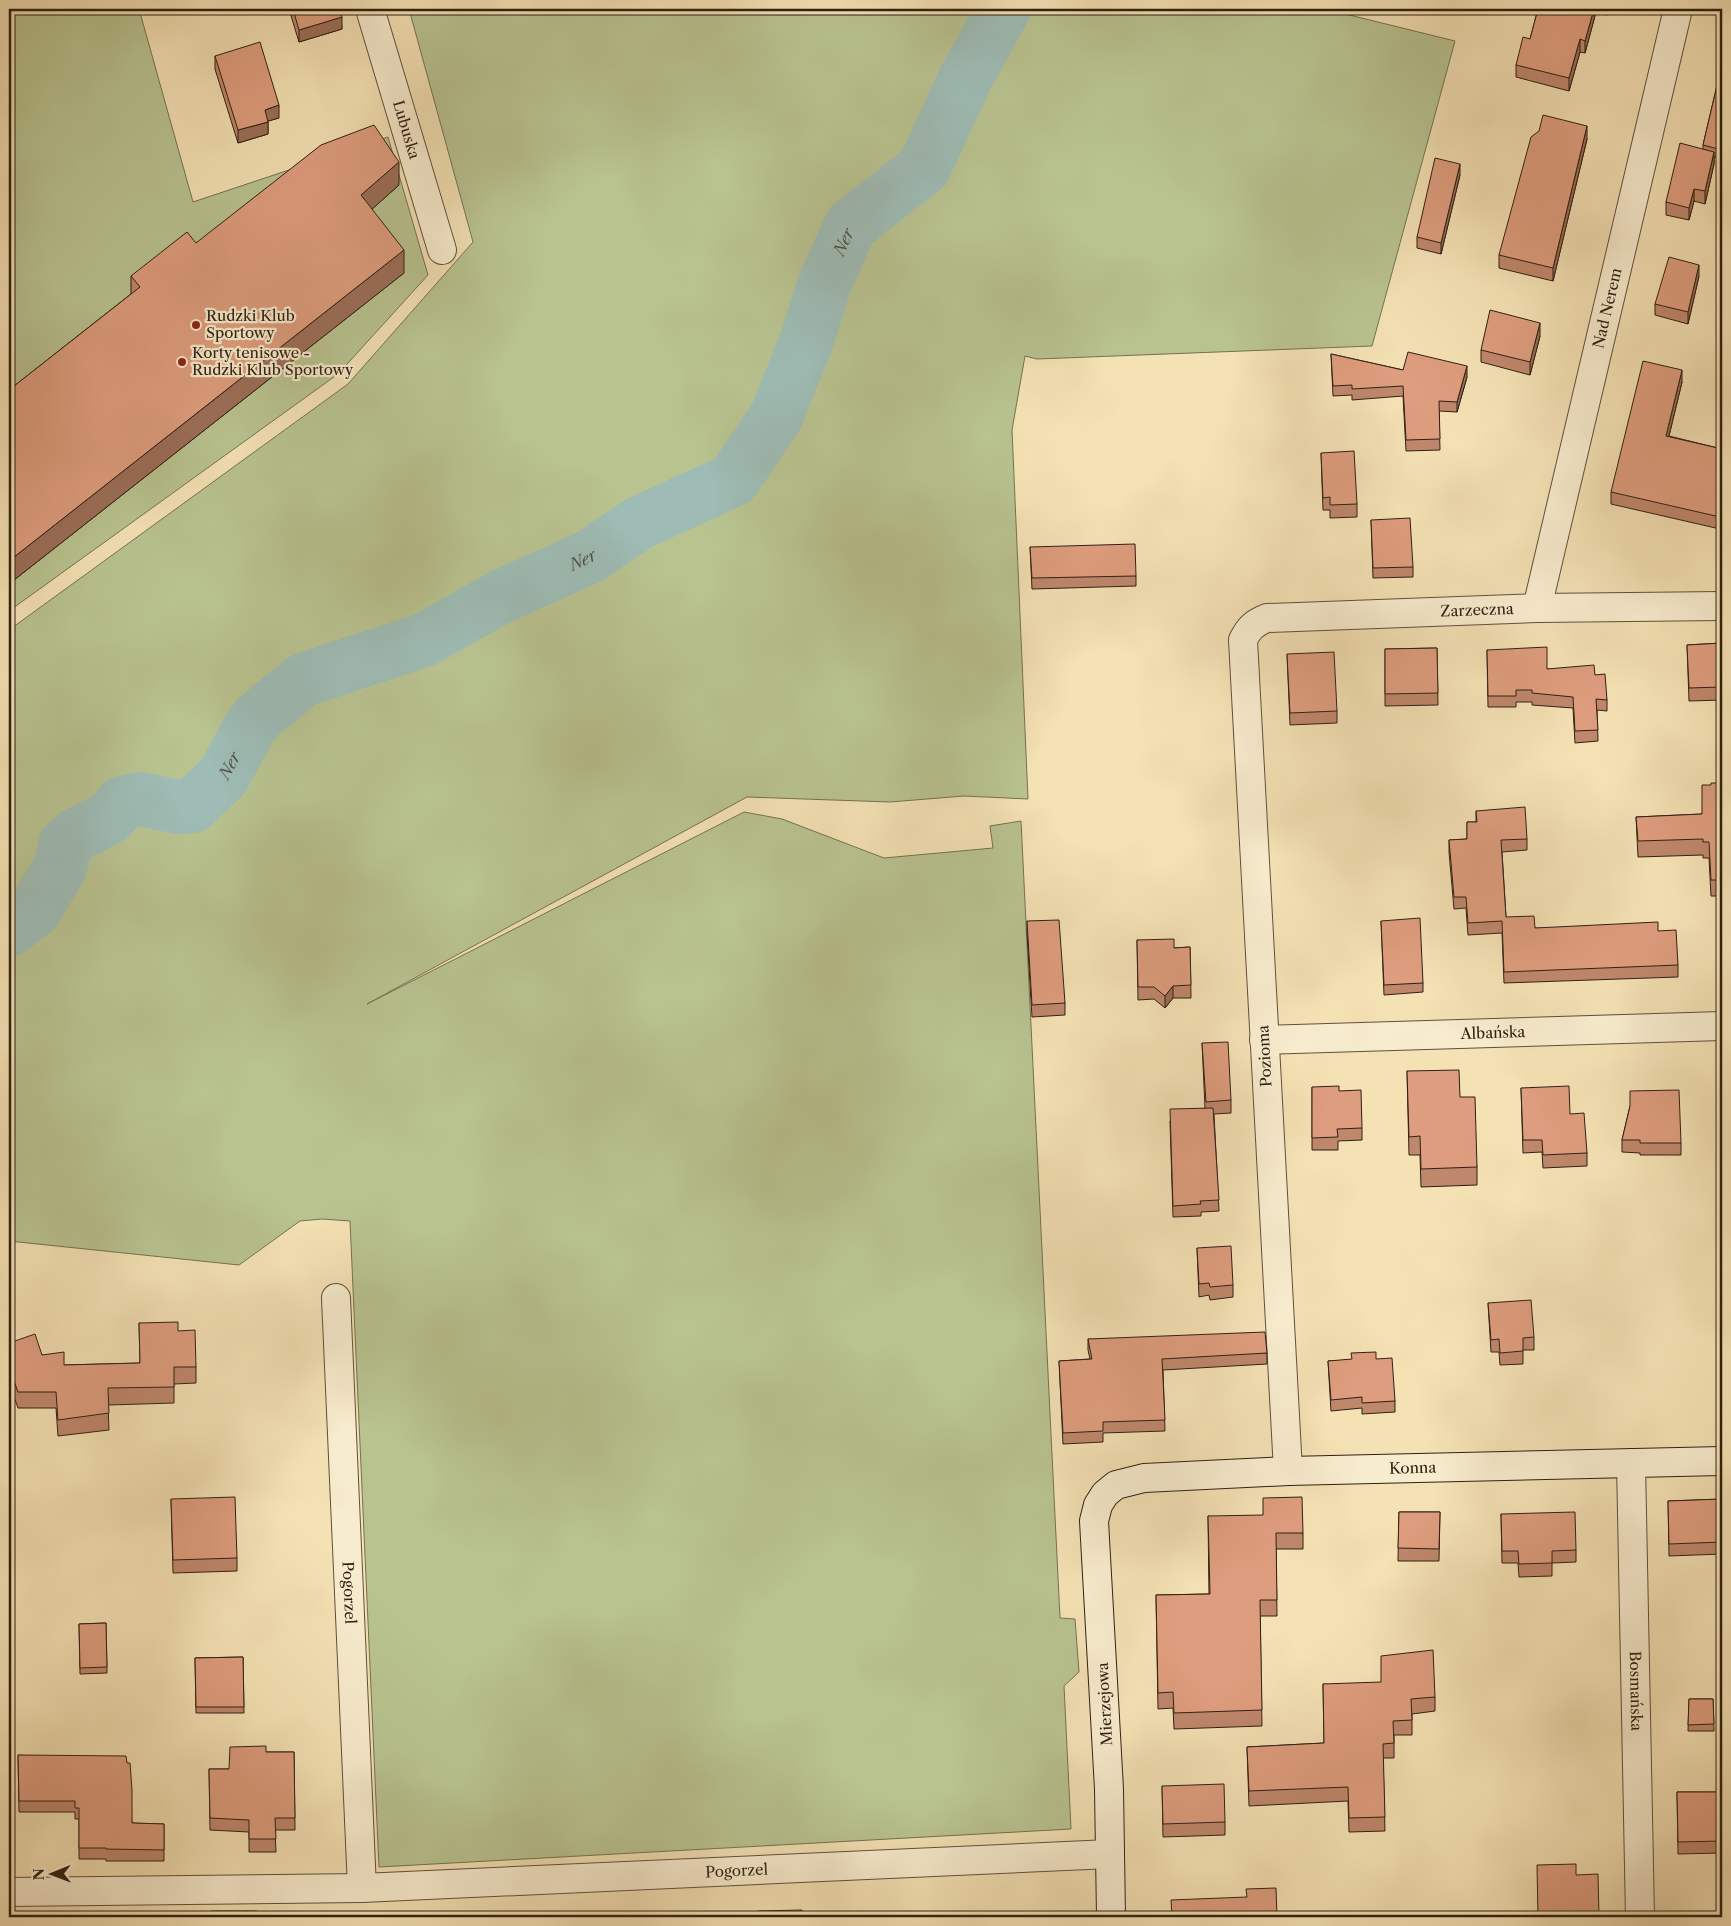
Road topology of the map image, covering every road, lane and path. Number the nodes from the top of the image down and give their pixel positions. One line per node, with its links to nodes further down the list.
1 (370, 9): 3 (street, Lubuska)
2 (1678, 9): 5 (street, Nad Nerem)
3 (442, 250)
4 (1722, 606): 5 (street, Zarzeczna)
5 (1537, 608): 6 (street, Zarzeczna)
6 (1244, 640): 8 (street, Pozioma)
7 (1722, 1026): 8 (street, Albańska)
8 (1264, 1040): 12 (street, Pozioma)
9 (336, 1298): 15 (street, Pogorzel)
10 (1722, 1461): 11 (street, Konna)
11 (1631, 1463): 12 (street, Konna); 18 (street, Bosmańska)
12 (1288, 1472): 13 (street, Konna)
13 (1105, 1494): 14 (street, Mierzejowa)
14 (1110, 1854): 15 (street, Pogorzel); 17 (street, Mierzejowa)
15 (362, 1888): 16 (street, Pogorzel)
16 (9, 1892)
17 (1111, 1917)
18 (1640, 1917)

